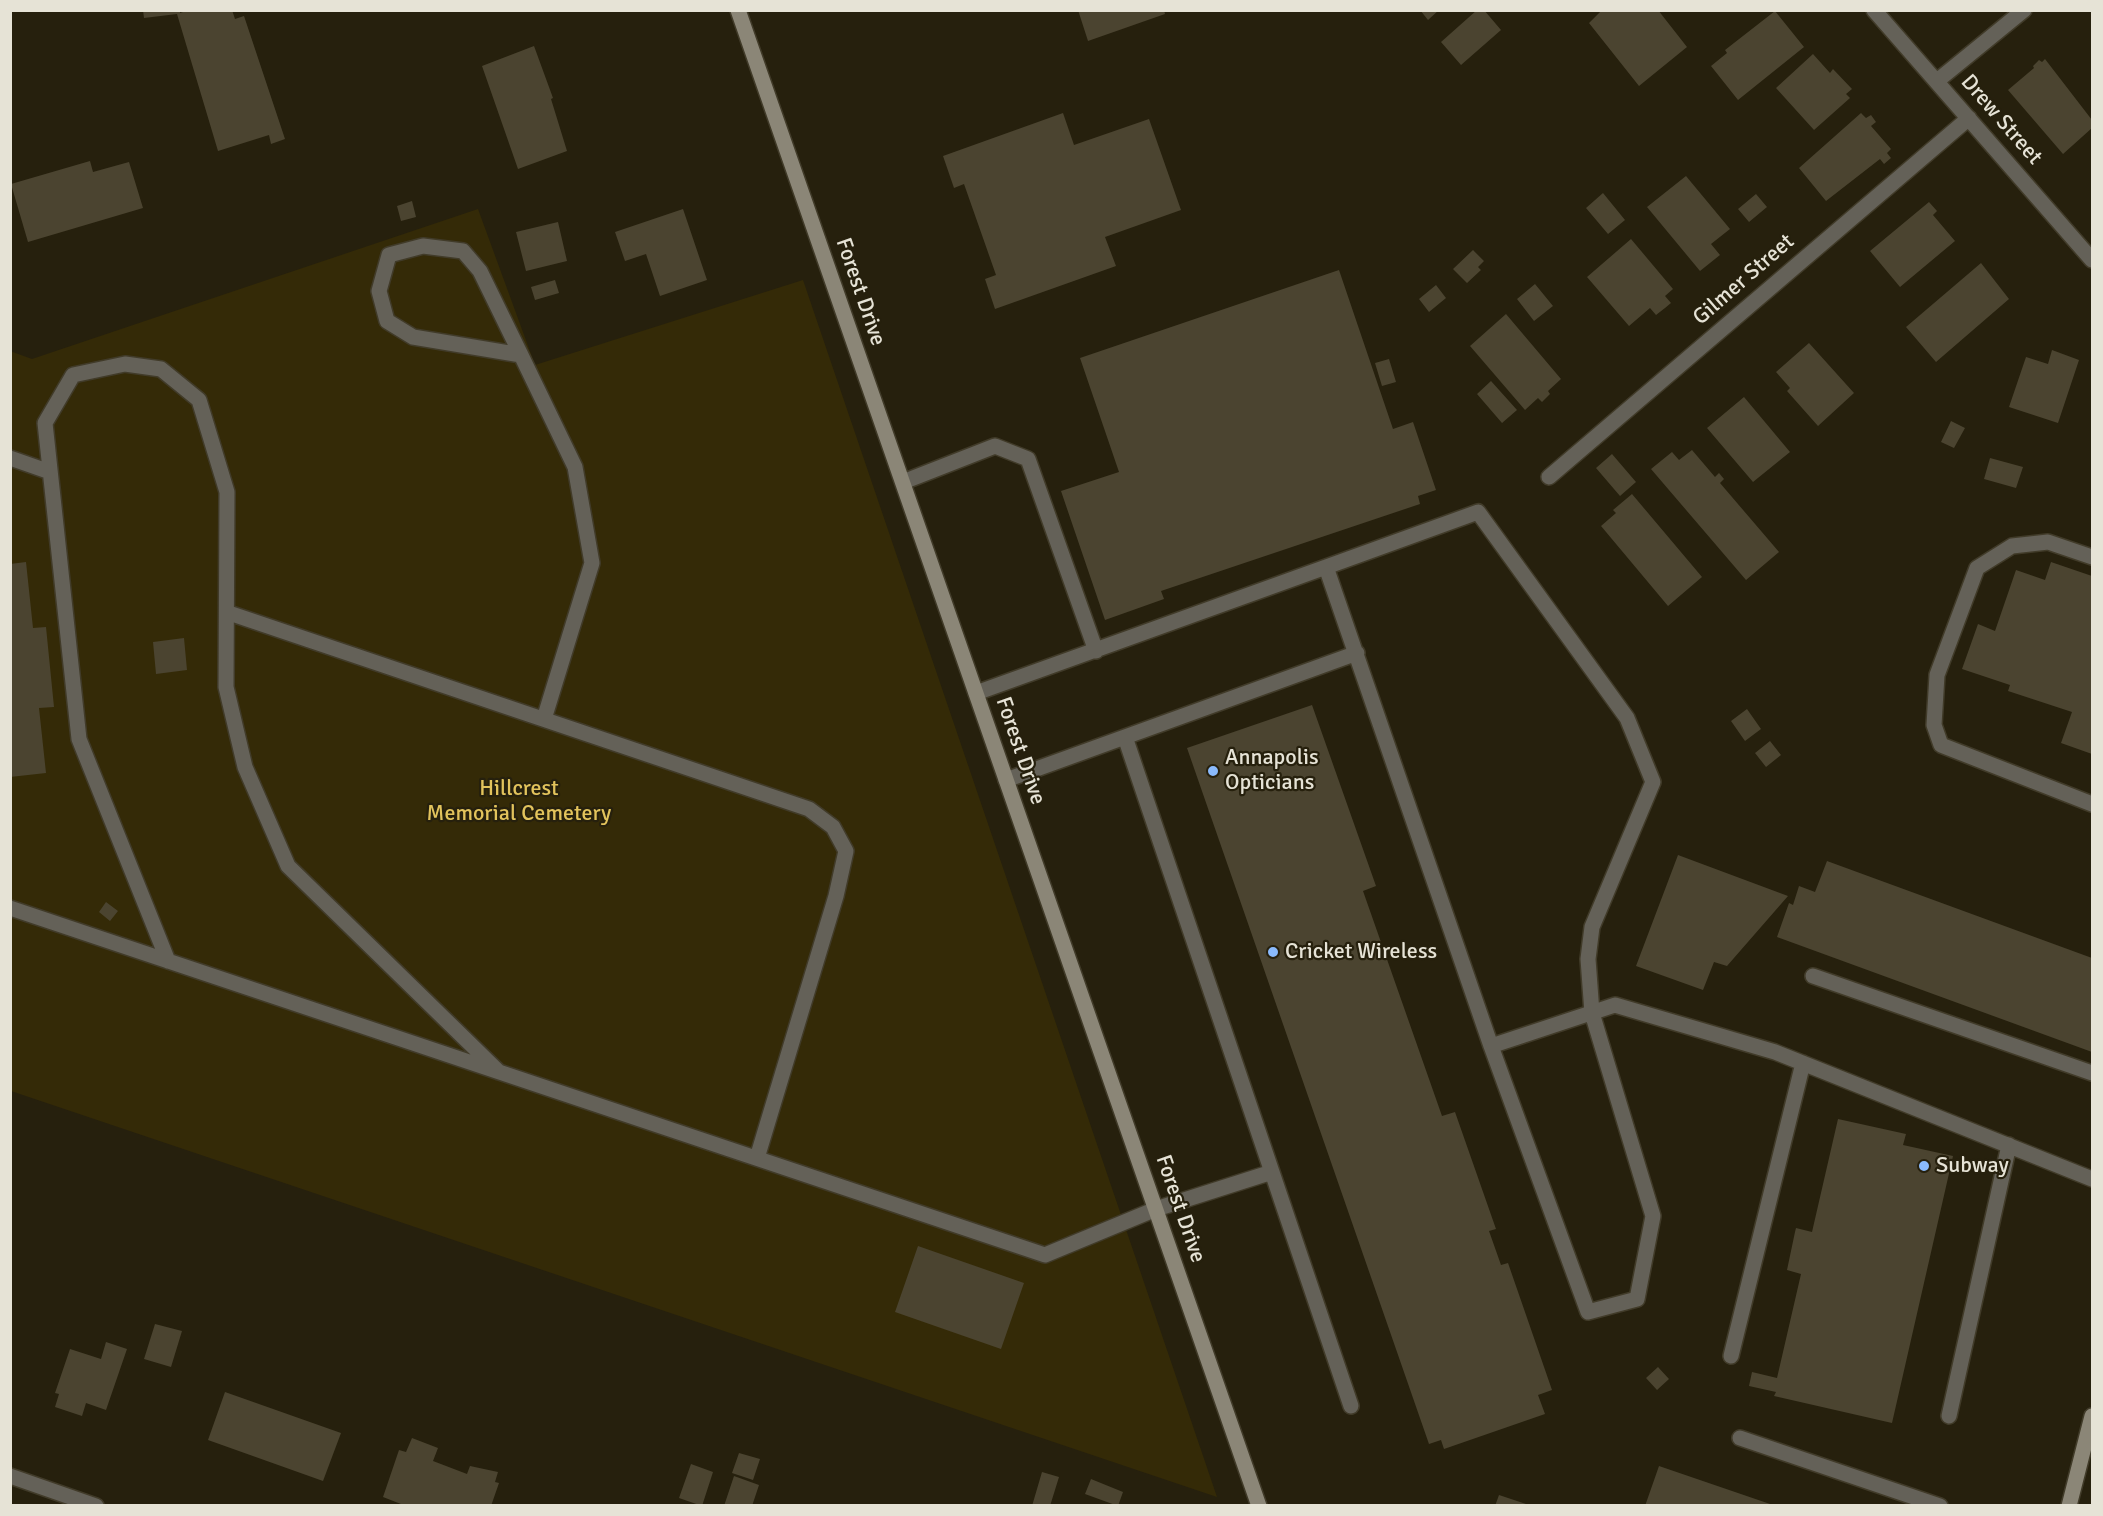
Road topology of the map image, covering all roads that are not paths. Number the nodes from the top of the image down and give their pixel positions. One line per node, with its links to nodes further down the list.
1 (738, 10): 11 (street, Forest Drive)
2 (1874, 10): 4 (street, Drew Street)
3 (2024, 10): 4 (street)
4 (1937, 81): 5 (street, Drew Street)
5 (1969, 118): 6 (street, Drew Street); 10 (street, Gilmer Street)
6 (2092, 260)
7 (521, 355): 7 (street); 18 (street)
8 (10, 459): 9 (street)
9 (50, 472): 14 (street); 23 (street)
10 (1549, 477)
11 (903, 482): 15 (street); 17 (street, Forest Drive)
12 (2092, 558): 21 (street)
13 (1326, 567): 15 (street); 16 (street); 25 (street)
14 (229, 613): 18 (street); 28 (street)
15 (1096, 651): 17 (street)
16 (1357, 653): 19 (street); 26 (street)
17 (976, 693): 20 (street, Forest Drive)
18 (544, 719): 31 (street)
19 (1125, 736): 20 (street); 32 (street)
20 (1006, 780): 34 (street, Forest Drive)
21 (2092, 804)
22 (10, 908): 23 (street)
23 (168, 961): 28 (street)
24 (1813, 976): 29 (street)
25 (1592, 1014): 26 (street); 26 (street); 27 (street)
26 (1491, 1046)
27 (1803, 1063): 30 (street); 35 (street)
28 (499, 1072): 31 (street)
29 (2092, 1073)
30 (2009, 1145): 33 (street); 37 (street)
31 (757, 1158): 34 (street)
32 (1272, 1172): 34 (street); 36 (street)
33 (2092, 1179)
34 (1156, 1209): 42 (street, Forest Drive)
35 (1731, 1356)
36 (1351, 1406)
37 (1949, 1416)
38 (2092, 1417): 44 (street)
39 (1740, 1438): 43 (street)
40 (10, 1476): 41 (street)
41 (96, 1506)
42 (1259, 1506)
43 (1940, 1506)
44 (2069, 1506)

